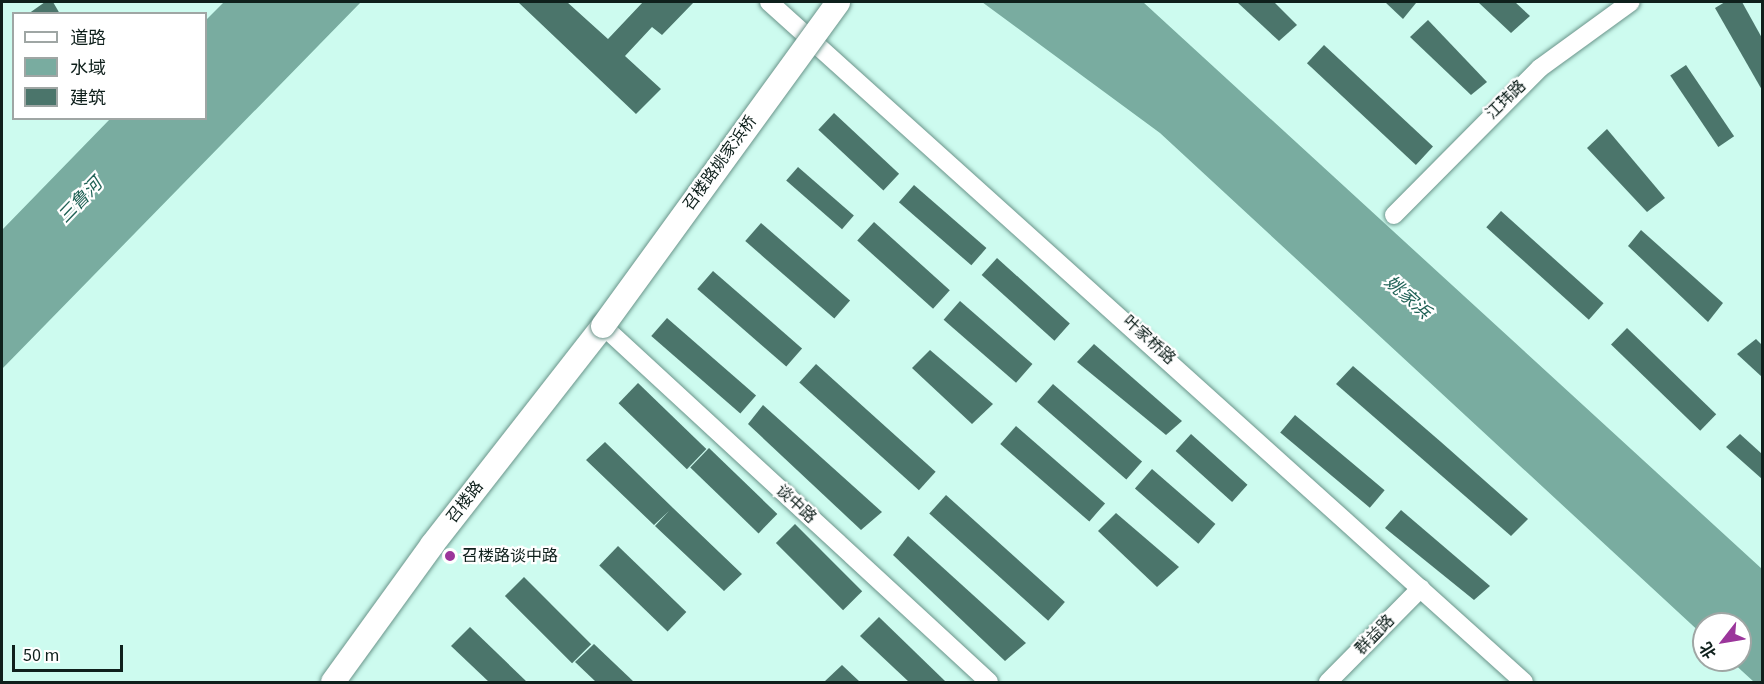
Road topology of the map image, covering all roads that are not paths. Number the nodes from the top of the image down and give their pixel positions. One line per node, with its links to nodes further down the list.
1 (769, 2): 6 (street, 叶家桥路)
2 (838, 2): 5 (street, 召楼路姚家浜桥, bridge)
3 (1631, 2): 4 (street, 江玮路)
4 (1394, 215)
5 (603, 326): 7 (street, 召楼路); 8 (street, 谈中路)
6 (1421, 588): 9 (street, 群益路); 10 (street, 叶家桥路)
7 (333, 682)
8 (989, 682)
9 (1328, 682)
10 (1524, 682)

